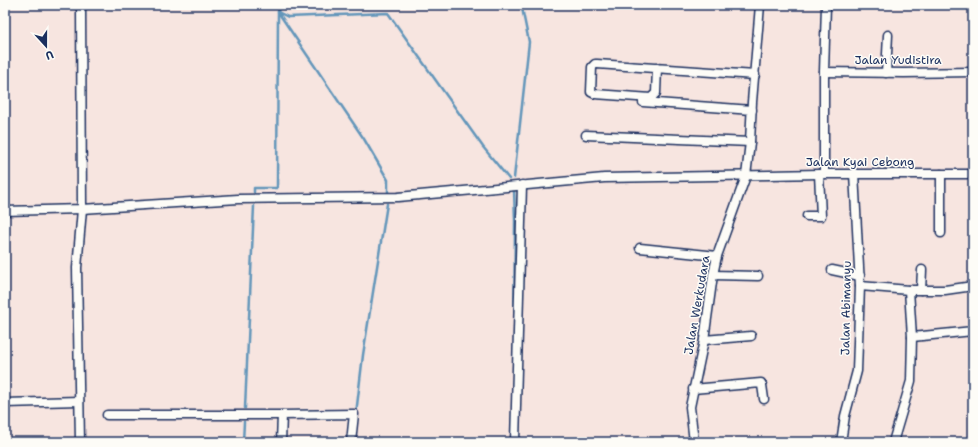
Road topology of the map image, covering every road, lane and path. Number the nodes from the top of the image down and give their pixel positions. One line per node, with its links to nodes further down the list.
1 (81, 5): 20 (street)
2 (760, 5): 9 (street, Jalan Werkudara)
3 (826, 5): 6 (street)
4 (888, 35): 8 (street)
5 (657, 68): 5 (street); 9 (street)
6 (824, 72): 8 (street, Jalan Yudistira); 15 (street)
7 (973, 72): 8 (street, Jalan Yudistira)
8 (886, 73)
9 (755, 75): 11 (street, Jalan Werkudara)
10 (591, 98): 11 (street)
11 (752, 110): 13 (street, Jalan Werkudara)
12 (586, 135): 13 (street)
13 (750, 142): 18 (street, Jalan Werkudara)
14 (854, 173): 15 (street, Jalan Kyai Cebong); 16 (street, Jalan Kyai Cebong); 30 (street, Jalan Abimanyu)
15 (821, 174): 18 (street, Jalan Kyai Cebong); 22 (street)
16 (942, 174): 17 (street, Jalan Kyai Cebong); 23 (street)
17 (973, 174)
18 (746, 176): 19 (street, Jalan Kyai Cebong); 25 (street, Jalan Werkudara)
19 (522, 185): 20 (street, Jalan Kyai Cebong); 48 (street)
20 (82, 209): 21 (street, Jalan Kyai Cebong); 41 (street)
21 (5, 210)
22 (808, 216)
23 (941, 234)
24 (640, 248): 25 (street)
25 (717, 256): 28 (street, Jalan Werkudara)
26 (832, 270): 30 (street)
27 (922, 270): 34 (street)
28 (713, 275): 29 (street); 38 (street, Jalan Werkudara)
29 (758, 276)
30 (860, 276): 31 (street, Jalan Abimanyu)
31 (860, 286): 33 (street); 50 (street, Jalan Abimanyu)
32 (973, 286): 34 (street)
33 (909, 290): 34 (street); 37 (street)
34 (921, 290)
35 (973, 330): 37 (street)
36 (751, 336): 38 (street)
37 (912, 337): 51 (street)
38 (704, 340): 39 (street, Jalan Werkudara)
39 (693, 389): 40 (street); 49 (street, Jalan Werkudara)
40 (764, 399)
41 (79, 401): 42 (street); 45 (street)
42 (5, 404)
43 (107, 415): 44 (street)
44 (282, 415): 46 (street); 47 (street)
45 (80, 442)
46 (281, 442)
47 (351, 442)
48 (515, 442)
49 (694, 442)
50 (841, 442)
51 (893, 442)

